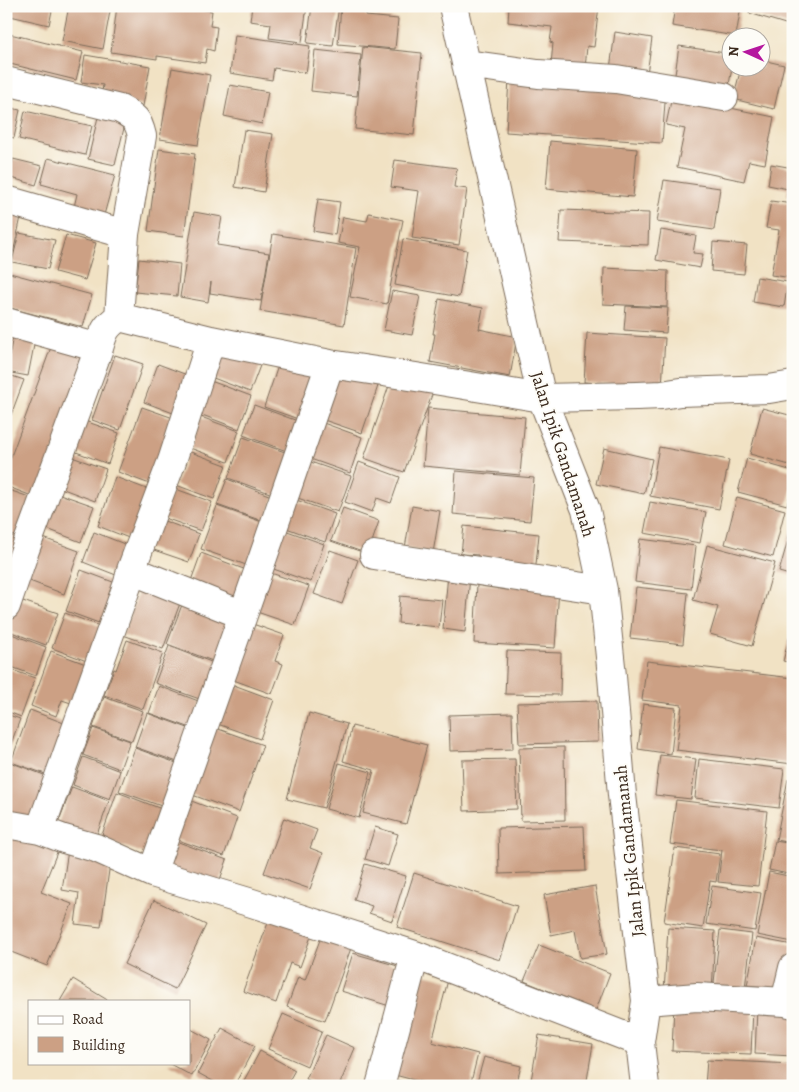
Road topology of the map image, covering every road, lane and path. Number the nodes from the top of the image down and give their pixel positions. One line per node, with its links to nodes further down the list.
1 (453, 6): 2 (street, Jalan Ipik Gandamanah)
2 (466, 64): 4 (street); 13 (street, Jalan Ipik Gandamanah)
3 (6, 81): 6 (street)
4 (724, 97)
5 (6, 200): 6 (street)
6 (125, 234): 7 (street)
7 (119, 317): 9 (street); 10 (street)
8 (6, 322): 10 (street)
9 (212, 340): 11 (street); 15 (street)
10 (99, 348): 17 (street)
11 (330, 364): 13 (street); 18 (street)
12 (793, 385): 13 (street)
13 (542, 398): 16 (street, Jalan Ipik Gandamanah)
14 (374, 555): 16 (street)
15 (131, 570): 18 (street); 20 (street)
16 (603, 590): 24 (street, Jalan Ipik Gandamanah)
17 (6, 606)
18 (243, 615): 21 (street)
19 (6, 824): 20 (street)
20 (40, 830): 21 (street)
21 (152, 873): 22 (street)
22 (415, 955): 26 (street); 27 (street)
23 (793, 968): 25 (street)
24 (646, 1001): 25 (street); 26 (street, Jalan Ipik Gandamanah)
25 (789, 1003)
26 (640, 1042): 28 (street, Jalan Ipik Gandamanah)
27 (380, 1086)
28 (645, 1086)

